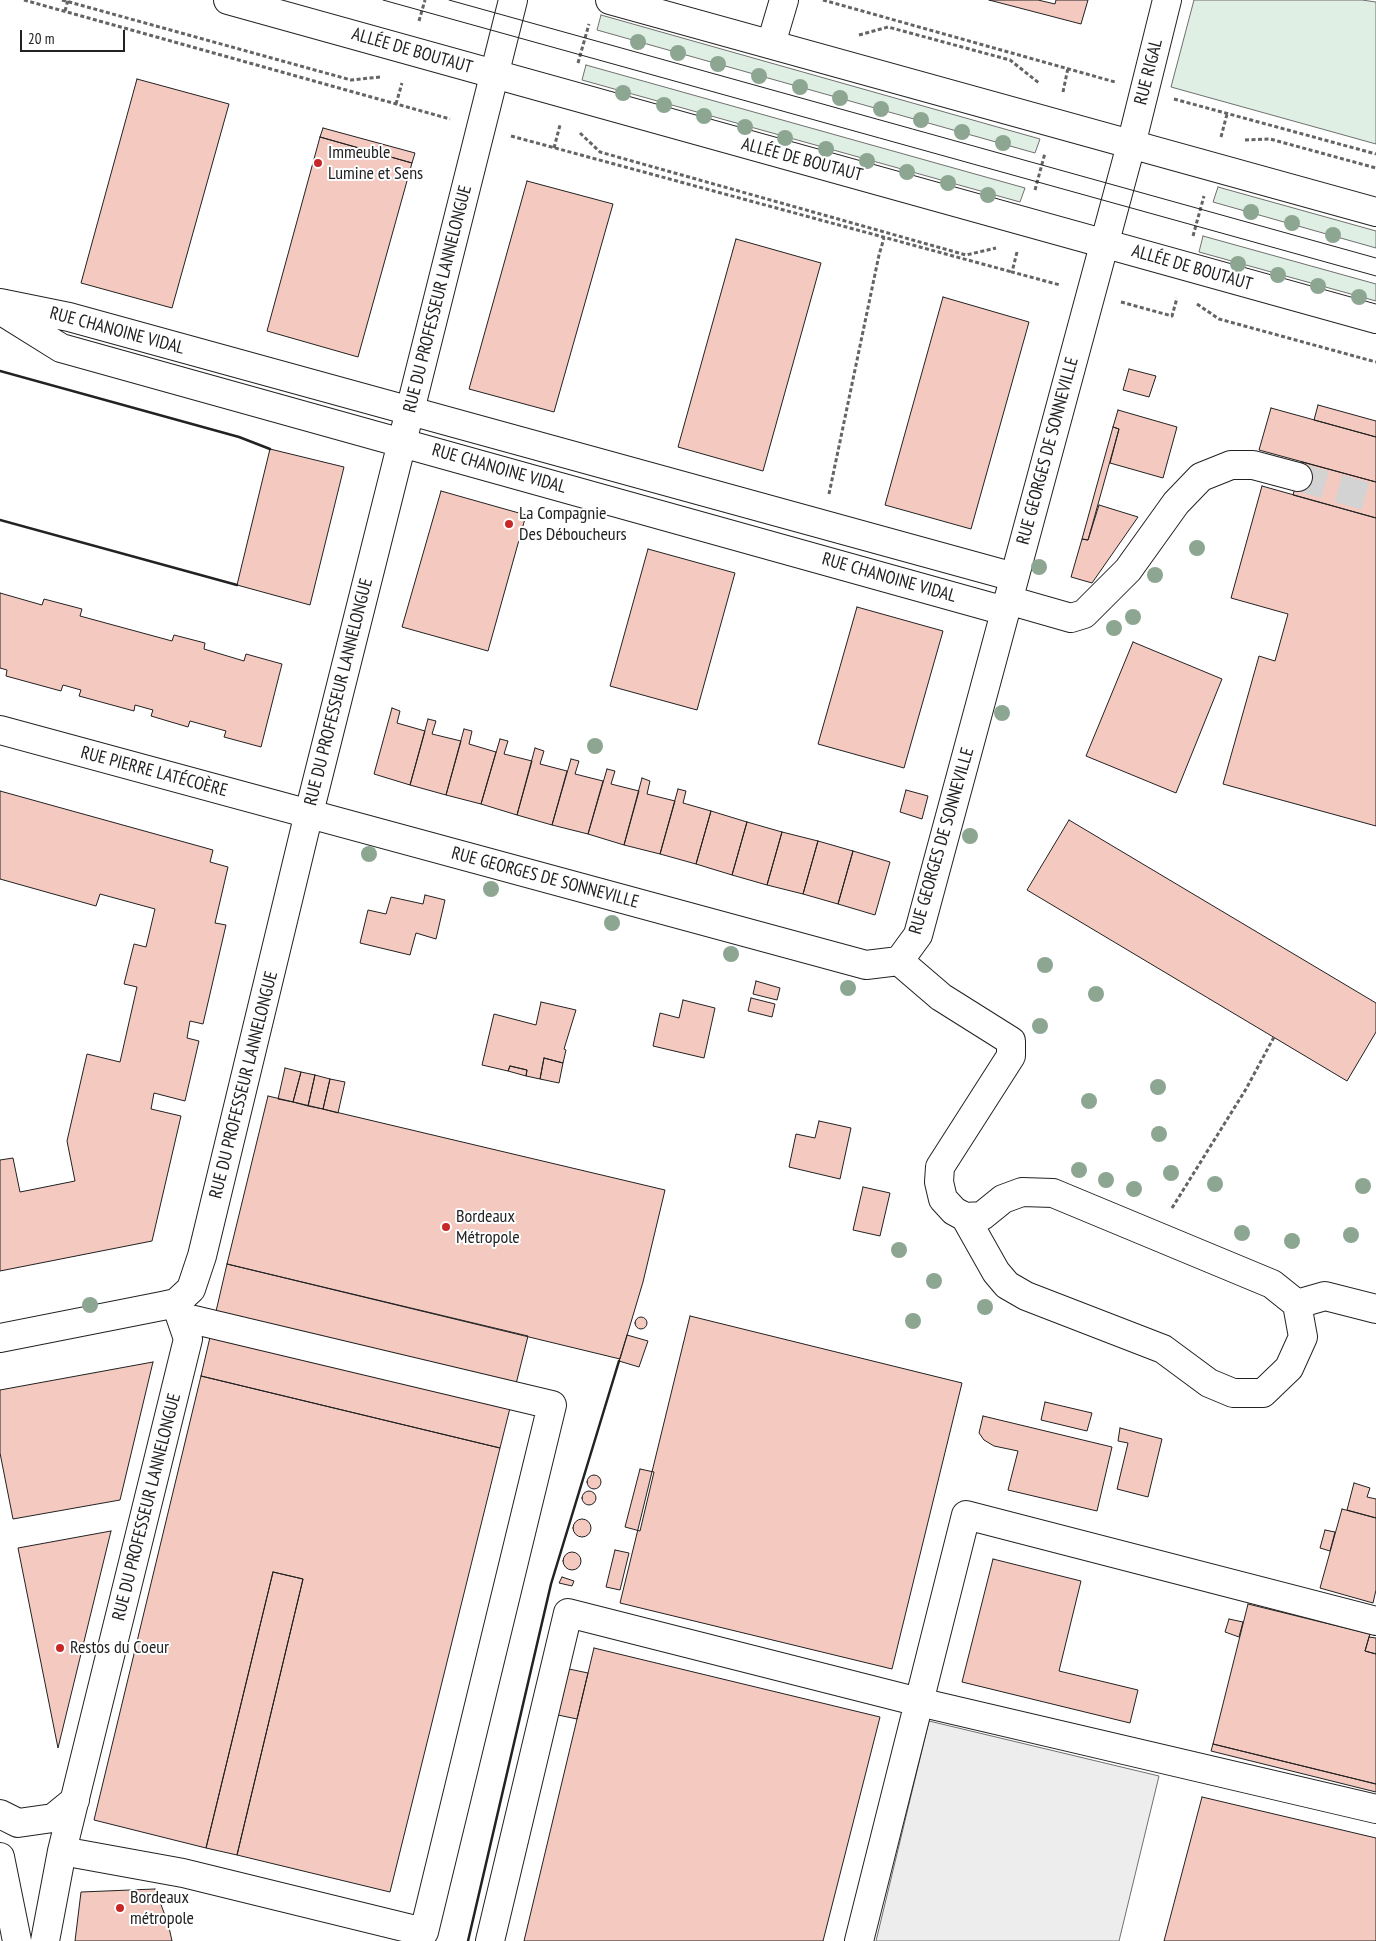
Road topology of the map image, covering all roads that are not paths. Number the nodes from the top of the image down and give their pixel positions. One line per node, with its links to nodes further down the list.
1 (228, 0): 7 (street, ALLÉE DE BOUTAUT)
2 (513, 0): 7 (street, RUE DU PROFESSEUR LANNELONGUE)
3 (610, 0): 6 (street)
4 (784, 0): 6 (street)
5 (1167, 0): 8 (street, RUE RIGAL)
6 (771, 44): 8 (street)
7 (494, 74): 10 (street, ALLÉE DE BOUTAUT); 14 (street, RUE DU PROFESSEUR LANNELONGUE)
8 (1131, 145): 9 (street); 10 (street, RUE RIGAL)
9 (1376, 212)
10 (1104, 244): 13 (street, ALLÉE DE BOUTAUT); 17 (street, RUE GEORGES DE SONNEVILLE)
11 (0, 303): 14 (street, RUE CHANOINE VIDAL)
12 (0, 310): 15 (street, RUE CHANOINE VIDAL)
13 (1376, 319)
14 (410, 410): 15 (street, RUE DU PROFESSEUR LANNELONGUE); 17 (street, RUE CHANOINE VIDAL)
15 (402, 442): 17 (street, RUE CHANOINE VIDAL); 19 (street, RUE DU PROFESSEUR LANNELONGUE)
16 (1298, 477): 17 (street)
17 (1009, 596): 20 (street, RUE GEORGES DE SONNEVILLE)
18 (0, 730): 19 (street, RUE PIERRE LATÉCOÈRE)
19 (309, 813): 20 (street, RUE GEORGES DE SONNEVILLE); 24 (street, RUE DU PROFESSEUR LANNELONGUE)
20 (899, 961): 21 (street)
21 (965, 1216): 22 (street); 22 (street)
22 (1297, 1304): 23 (street)
23 (1376, 1309)
24 (179, 1310): 25 (street); 28 (street, RUE DU PROFESSEUR LANNELONGUE); 31 (street)
25 (0, 1338)
26 (1376, 1620): 27 (street)
27 (919, 1702): 29 (street); 35 (street); 36 (street)
28 (75, 1800): 30 (street); 31 (street, RUE DU PROFESSEUR LANNELONGUE)
29 (1376, 1809)
30 (0, 1814)
31 (62, 1851): 34 (street, RUE DU PROFESSEUR LANNELONGUE)
32 (0, 1857): 33 (street)
33 (17, 1941)
34 (45, 1941)
35 (490, 1941)
36 (858, 1941)

